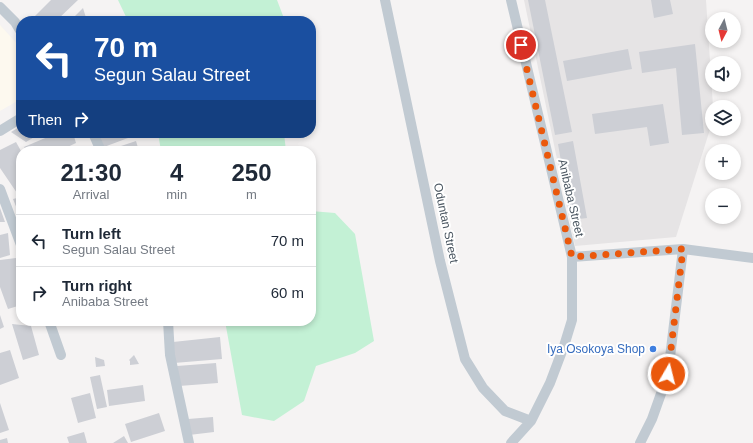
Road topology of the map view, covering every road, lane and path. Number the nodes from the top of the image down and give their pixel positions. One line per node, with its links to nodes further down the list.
1 (385, 0): 15 (street, Oduntan Street)
2 (510, 0): 10 (street, Anibaba Street)
3 (0, 7): 4 (street)
4 (16, 24)
5 (16, 121): 6 (street)
6 (0, 131)
7 (0, 189): 8 (street)
8 (16, 232)
9 (683, 249): 10 (street); 11 (street); 18 (street)
10 (572, 257): 15 (street, Anibaba Street)
11 (753, 258)
12 (51, 326): 14 (street)
13 (168, 326): 16 (street)
14 (61, 355)
15 (531, 421): 17 (street, Anibaba Street)
16 (189, 443)
17 (511, 443)
18 (640, 443)

